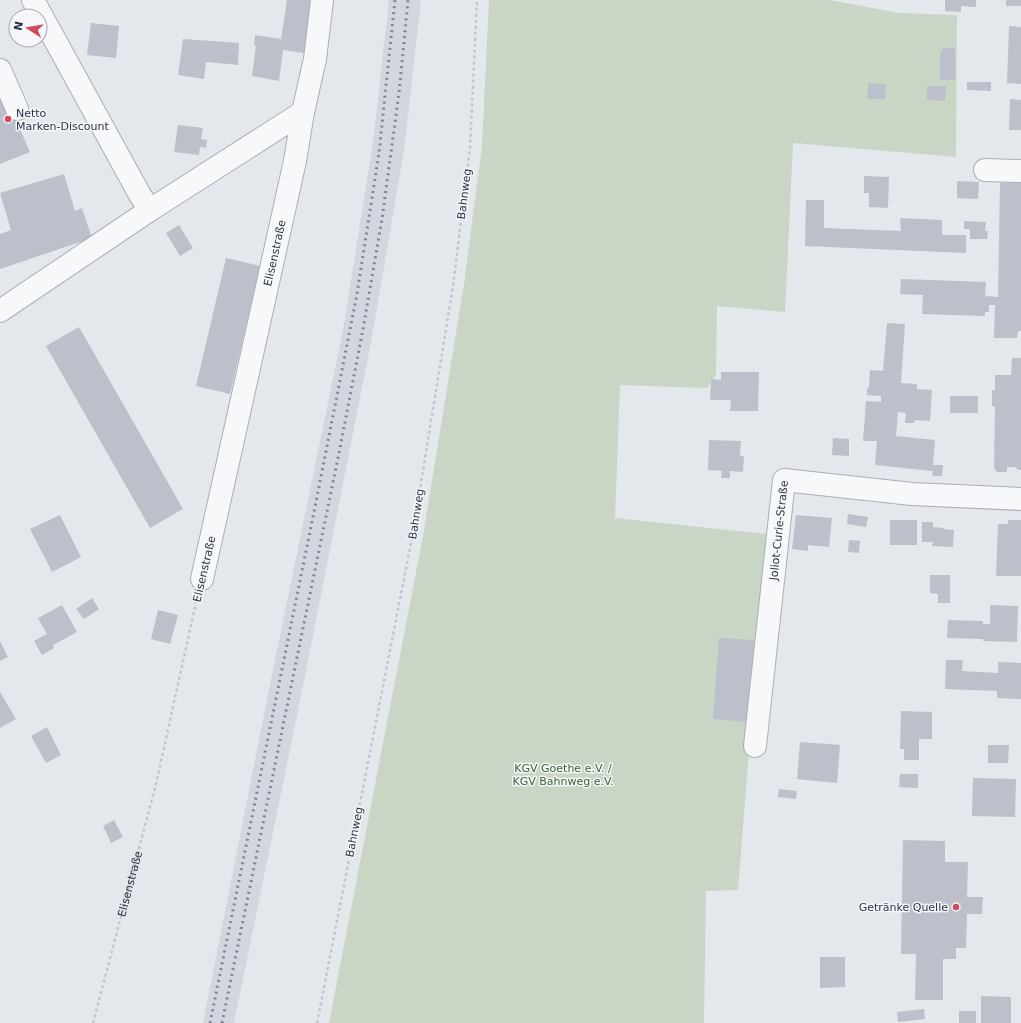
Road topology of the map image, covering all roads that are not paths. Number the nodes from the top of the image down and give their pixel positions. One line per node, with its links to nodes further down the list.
1 (33, 0): 8 (street)
2 (322, 0): 5 (street, Elisenstraße)
3 (0, 70): 4 (street)
4 (16, 109)
5 (303, 112): 8 (street); 11 (street, Elisenstraße)
6 (985, 170): 7 (street)
7 (1021, 171)
8 (150, 210): 9 (street)
9 (0, 311)
10 (1021, 499): 12 (street, Joliot-Curie-Straße)
11 (202, 579)
12 (755, 746)

